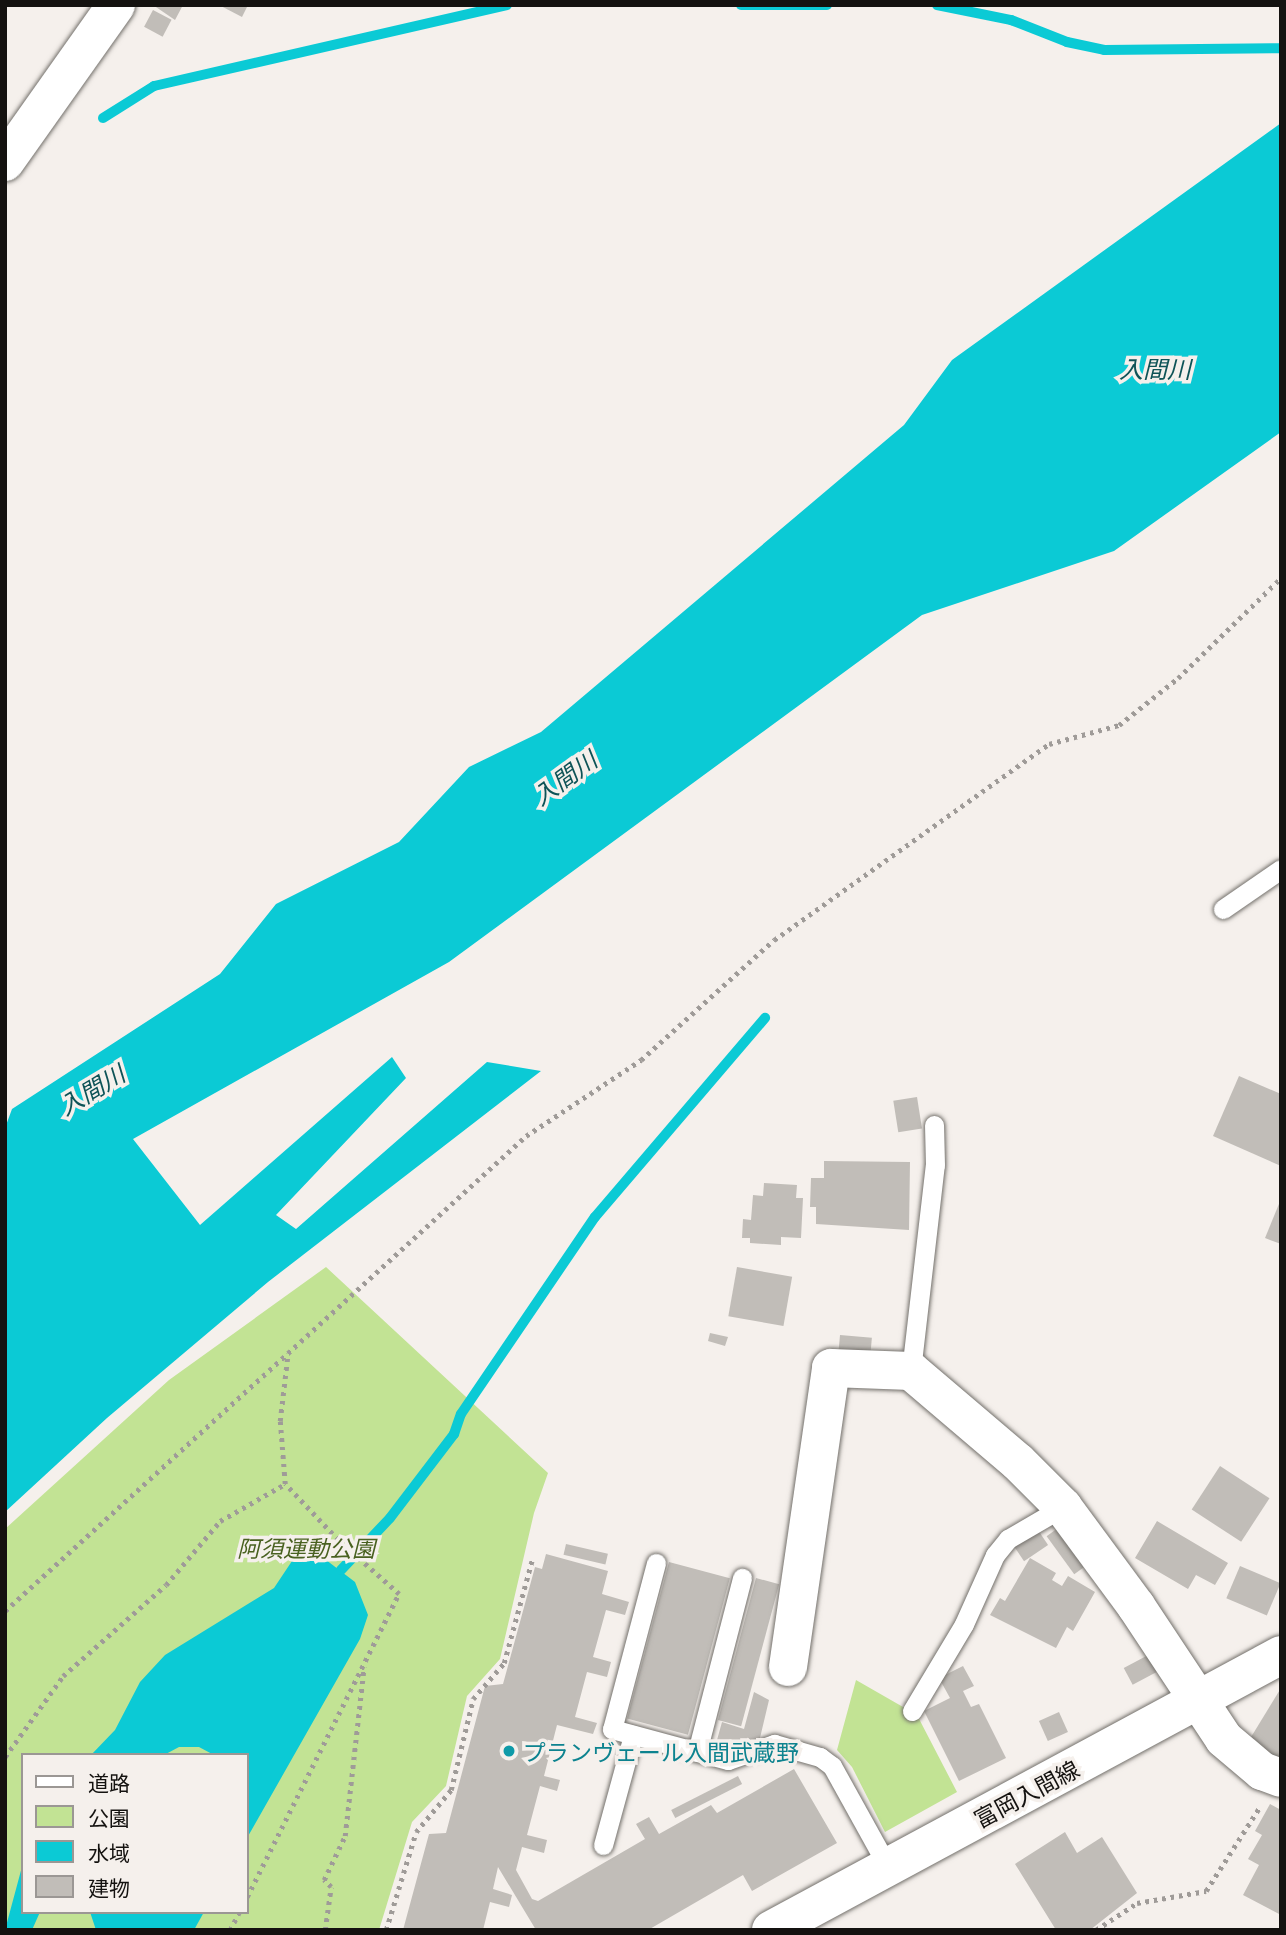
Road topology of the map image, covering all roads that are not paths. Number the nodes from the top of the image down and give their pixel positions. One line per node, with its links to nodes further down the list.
1 (116, 5): 2 (street)
2 (5, 162)
3 (1281, 869): 4 (lane)
4 (1223, 909)
5 (934, 1125): 6 (lane)
6 (911, 1371): 7 (street); 11 (street)
7 (1063, 1507): 12 (street); 13 (lane)
8 (656, 1563): 14 (lane)
9 (742, 1578): 15 (lane)
10 (1281, 1655): 12 (street, 富岡入間線)
11 (788, 1667)
12 (1199, 1700): 16 (street); 18 (street, 富岡入間線)
13 (912, 1711)
14 (633, 1735): 15 (lane); 17 (lane)
15 (697, 1752): 18 (lane)
16 (1280, 1778)
17 (603, 1845)
18 (888, 1867): 19 (street, 富岡入間線)
19 (771, 1930)

